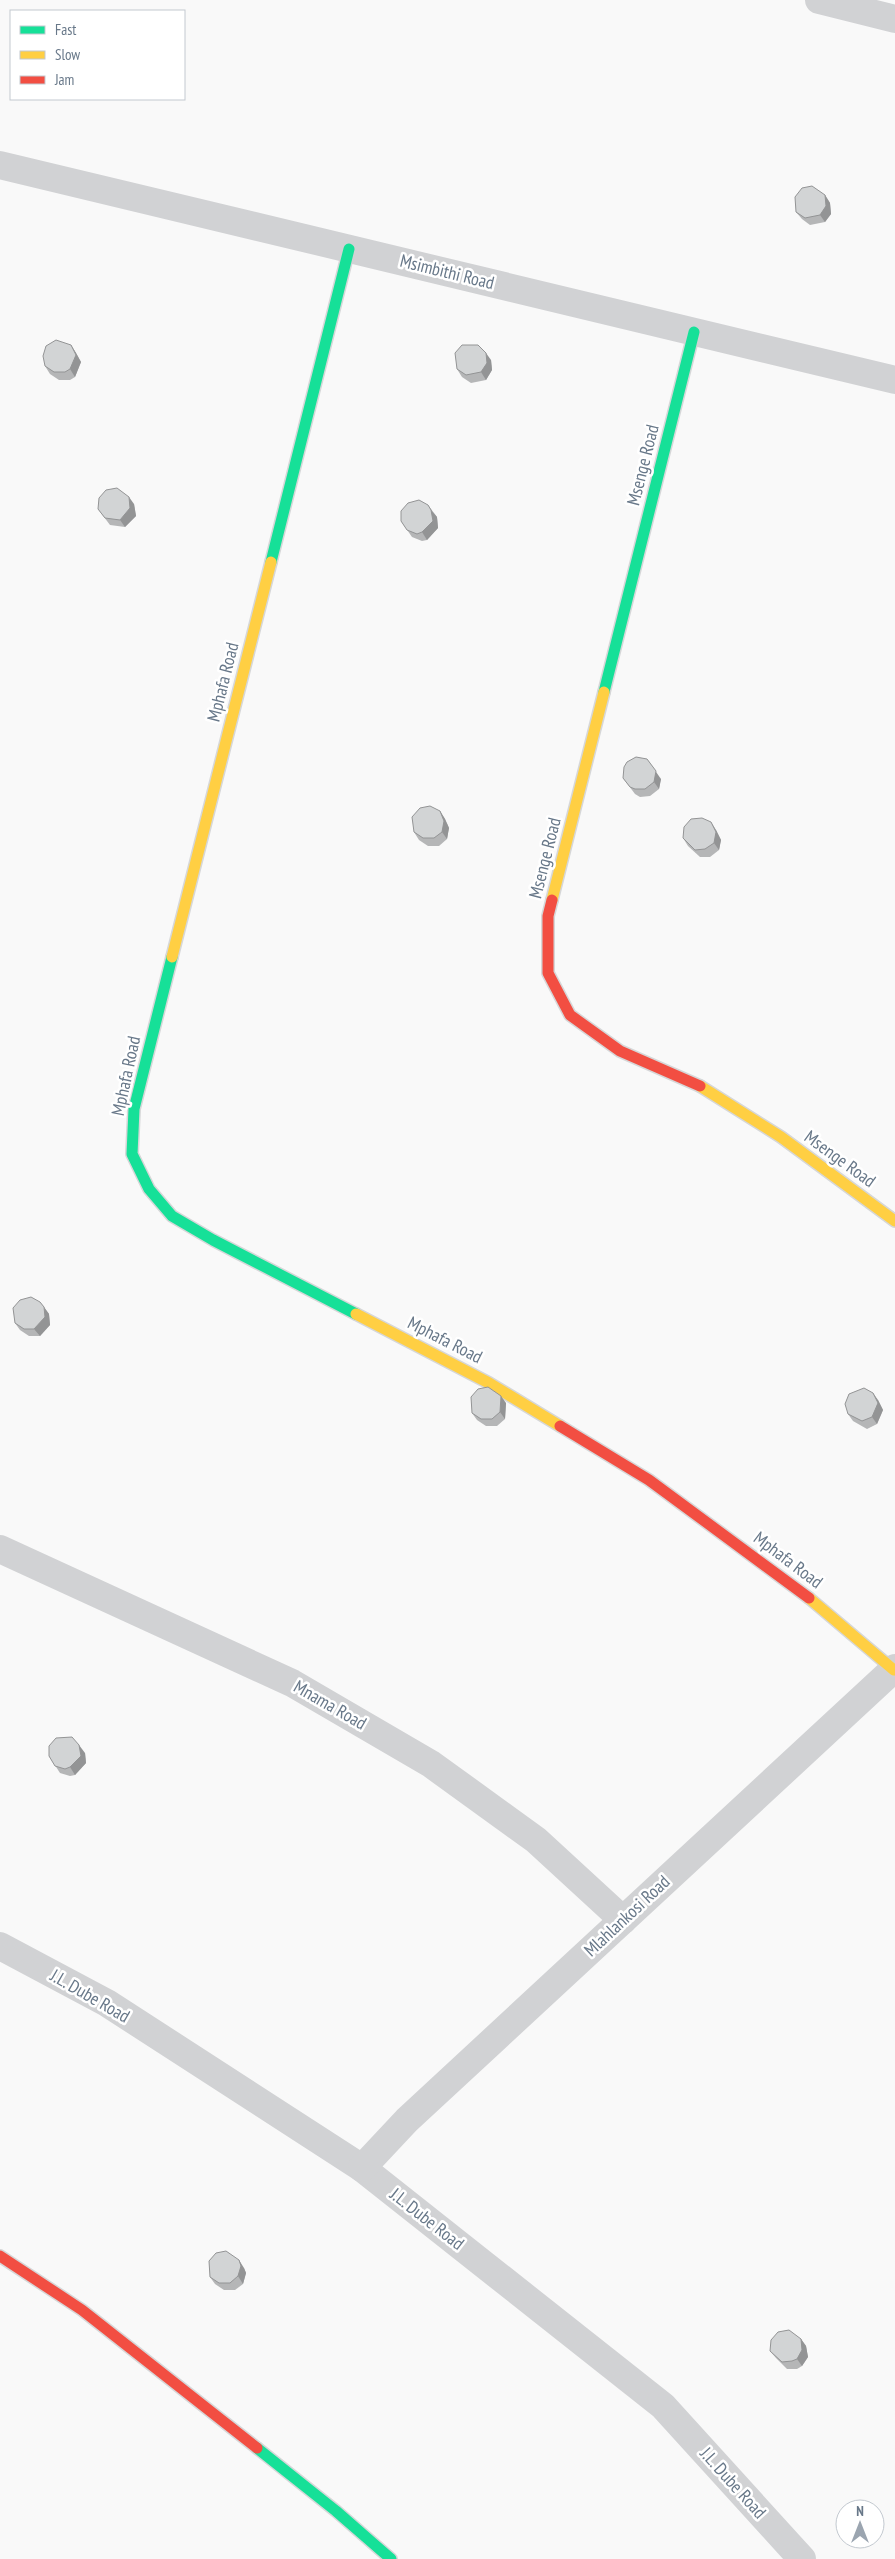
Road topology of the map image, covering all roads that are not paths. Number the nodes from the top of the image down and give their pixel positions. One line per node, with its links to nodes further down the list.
1 (819, 0): 2 (street)
2 (895, 19)
3 (0, 164): 4 (street, Msimbithi Road)
4 (349, 249): 5 (street, Msimbithi Road); 9 (street, Mphafa Road)
5 (694, 332): 6 (street, Msimbithi Road); 7 (street, Msenge Road)
6 (895, 380)
7 (895, 1221)
8 (0, 1549): 10 (street, Mnama Road)
9 (894, 1669): 10 (street, Mlahlankosi Road)
10 (623, 1920): 12 (street, Mlahlankosi Road)
11 (0, 1946): 12 (street, J.L. Dube Road)
12 (362, 2168): 15 (street, J.L. Dube Road)
13 (0, 2256): 14 (street)
14 (391, 2559)
15 (802, 2559)

